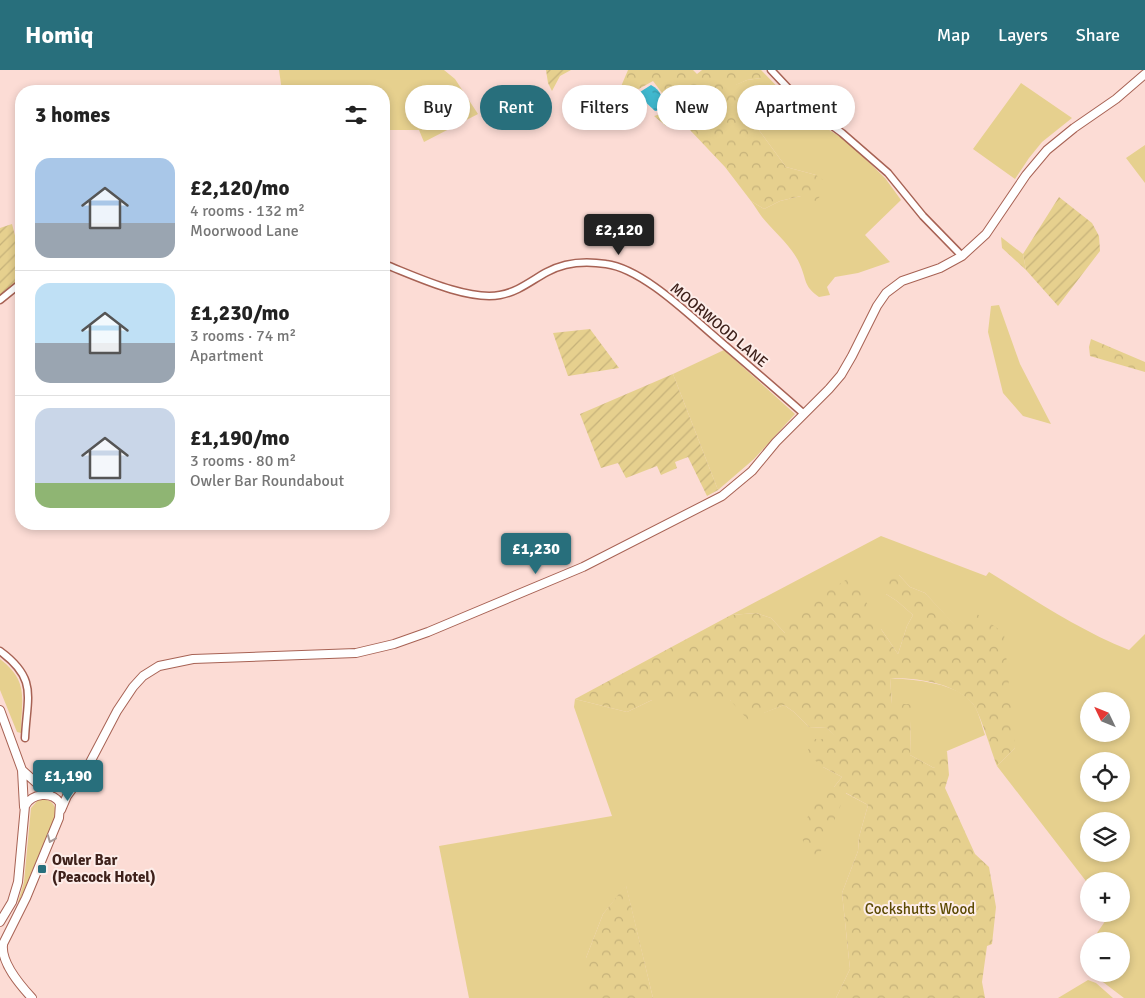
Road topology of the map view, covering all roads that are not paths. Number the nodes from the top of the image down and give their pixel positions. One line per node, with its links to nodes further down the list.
1 (771, 70): 3 (street)
2 (1145, 74): 3 (main road)
3 (962, 256): 7 (main road)
4 (390, 266): 7 (street, MOORWOOD LANE)
5 (15, 288): 6 (street)
6 (0, 300)
7 (804, 414): 12 (main road)
8 (0, 651): 10 (street)
9 (0, 710): 11 (main road)
10 (25, 738)
11 (22, 770): 13 (main road); 14 (main road)
12 (74, 786): 13 (main road); 15 (main road)
13 (52, 796): 14 (main road); 15 (main road)
14 (24, 809): 16 (main road)
15 (61, 810): 17 (main road, one-way to 17)
16 (0, 922)
17 (2, 946): 19 (main road)
18 (0, 964): 19 (main road)
19 (10, 967): 20 (main road)
20 (32, 998)

